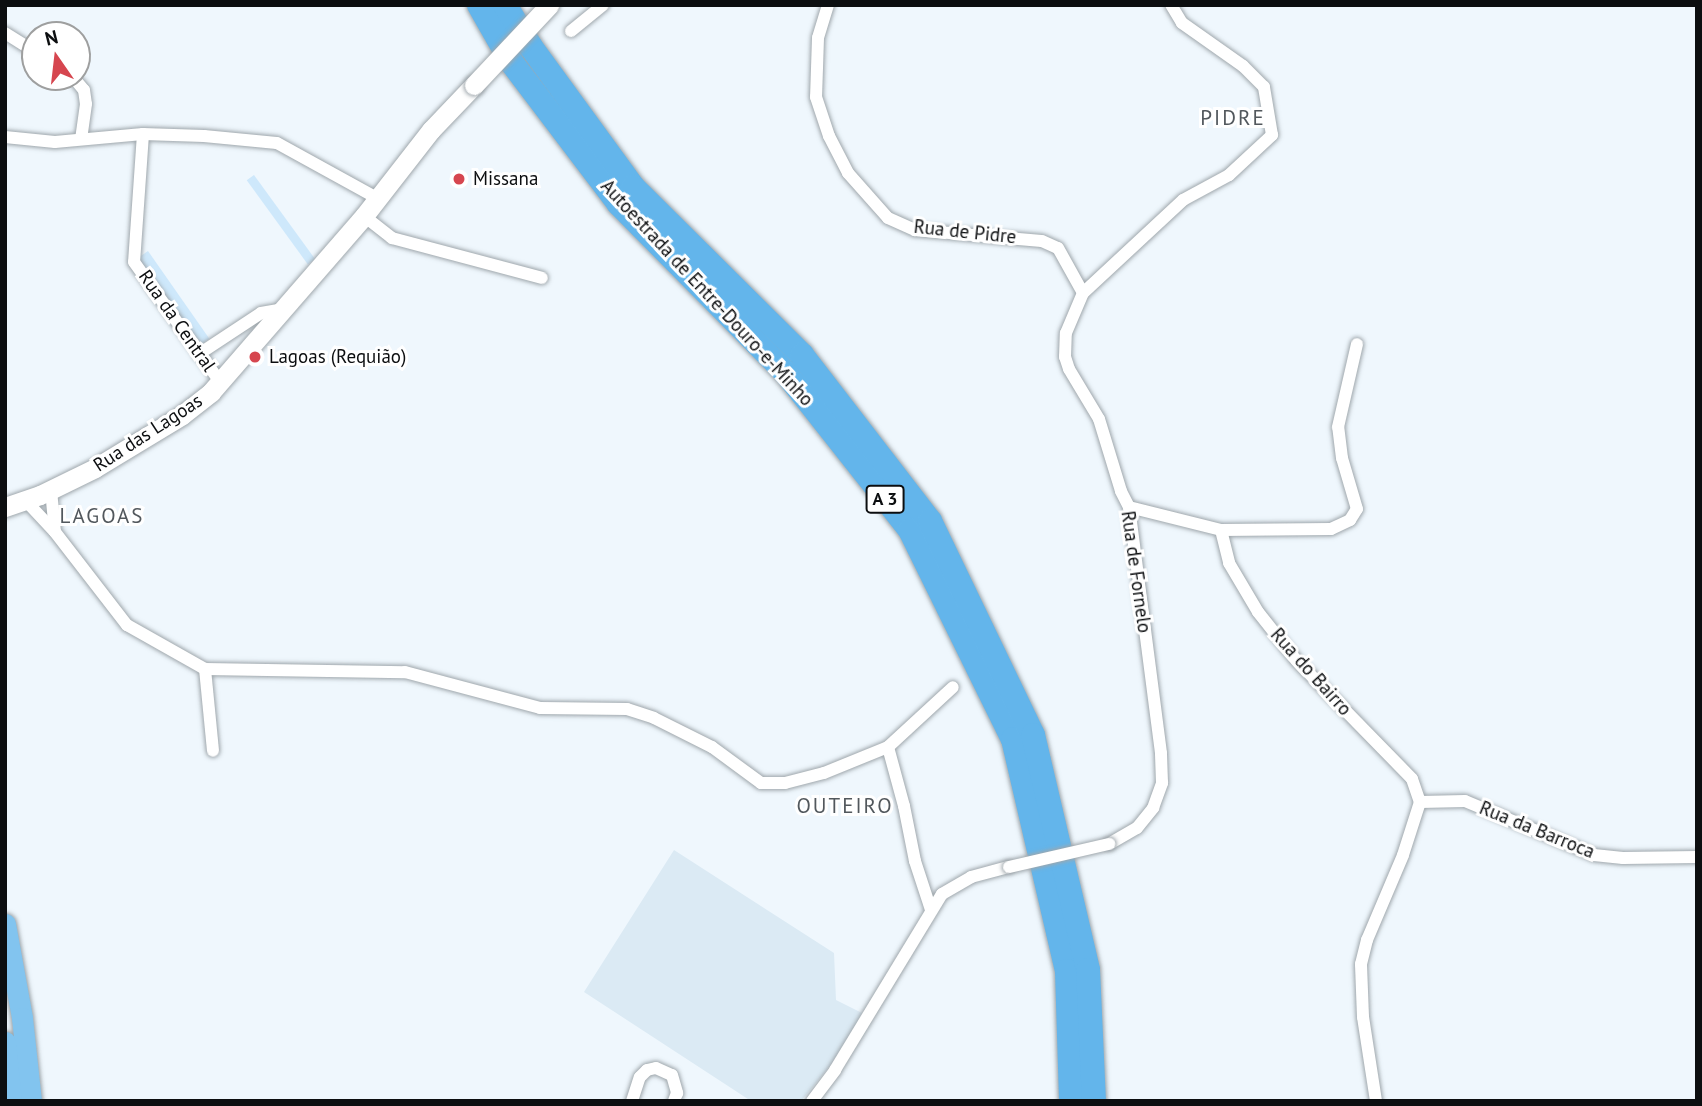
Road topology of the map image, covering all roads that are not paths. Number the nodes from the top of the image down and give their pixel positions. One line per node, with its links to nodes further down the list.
1 (479, 5): 42 (highway, Autoestrada de Entre-Douro-e-Minho / A 3)
2 (505, 5): 43 (highway, Autoestrada de Entre-Douro-e-Minho / A 3)
3 (549, 5): 14 (main road, Rua das Lagoas, bridge)
4 (603, 5): 7 (street)
5 (828, 5): 17 (street, Rua de Pidre)
6 (1171, 5): 17 (street)
7 (571, 31)
8 (5, 33): 9 (street)
9 (21, 43)
10 (84, 91): 13 (street)
11 (143, 134): 13 (street); 14 (street); 20 (street, Rua da Central)
12 (5, 137): 13 (street)
13 (81, 139)
14 (377, 198): 15 (main road, Rua das Lagoas)
15 (364, 216): 16 (street); 18 (main road, Rua das Lagoas)
16 (541, 278)
17 (1083, 293): 25 (street, Rua de Fornelo)
18 (284, 309): 20 (street); 21 (main road, Rua das Lagoas)
19 (1357, 345): 26 (street)
20 (199, 354): 21 (street, Rua da Central)
21 (221, 383): 22 (main road, Rua das Lagoas)
22 (51, 490): 23 (main road, Rua das Lagoas); 27 (street)
23 (25, 500): 24 (main road, Rua das Lagoas); 27 (street)
24 (5, 507)
25 (1129, 507): 26 (street); 34 (street, Rua de Fornelo, bridge)
26 (1221, 530): 32 (street, Rua do Bairro)
27 (55, 532): 28 (street)
28 (205, 669): 30 (street); 31 (street)
29 (953, 687): 30 (street)
30 (888, 747): 34 (street)
31 (213, 751)
32 (1420, 802): 33 (street, Rua da Barroca); 44 (street)
33 (1697, 857)
34 (931, 910): 41 (street)
35 (5, 924): 38 (highway)
36 (5, 1042): 37 (highway)
37 (11, 1101)
38 (31, 1101)
39 (632, 1101): 40 (street)
40 (674, 1101)
41 (811, 1101)
42 (1072, 1101)
43 (1094, 1101)
44 (1376, 1101)

